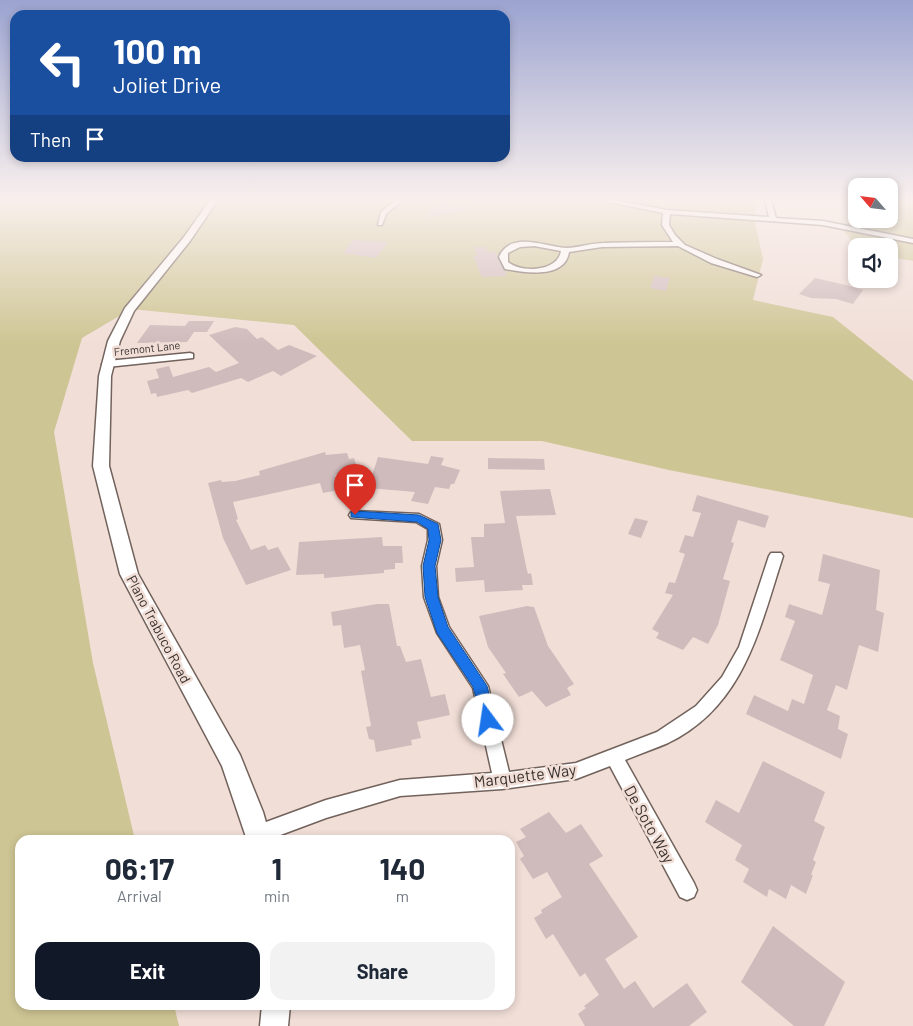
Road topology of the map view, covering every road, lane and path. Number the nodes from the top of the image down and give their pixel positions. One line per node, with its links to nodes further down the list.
1 (180, 248): 9 (street, Plano Trabuco Road)
2 (512, 248): 6 (street)
3 (553, 248): 6 (street)
4 (581, 248): 6 (street)
5 (685, 248): 7 (street)
6 (565, 250)
7 (757, 275)
8 (190, 356): 9 (street, Fremont Lane)
9 (106, 364): 14 (street, Plano Trabuco Road)
10 (355, 515): 13 (street)
11 (776, 556): 12 (street, Marquette Way)
12 (614, 757): 13 (street, Marquette Way); 16 (street, De Soto Way)
13 (502, 781): 15 (street, Marquette Way)
14 (257, 835)
15 (263, 835)
16 (687, 890)
17 (276, 1010): 18 (street)
18 (274, 1026)

